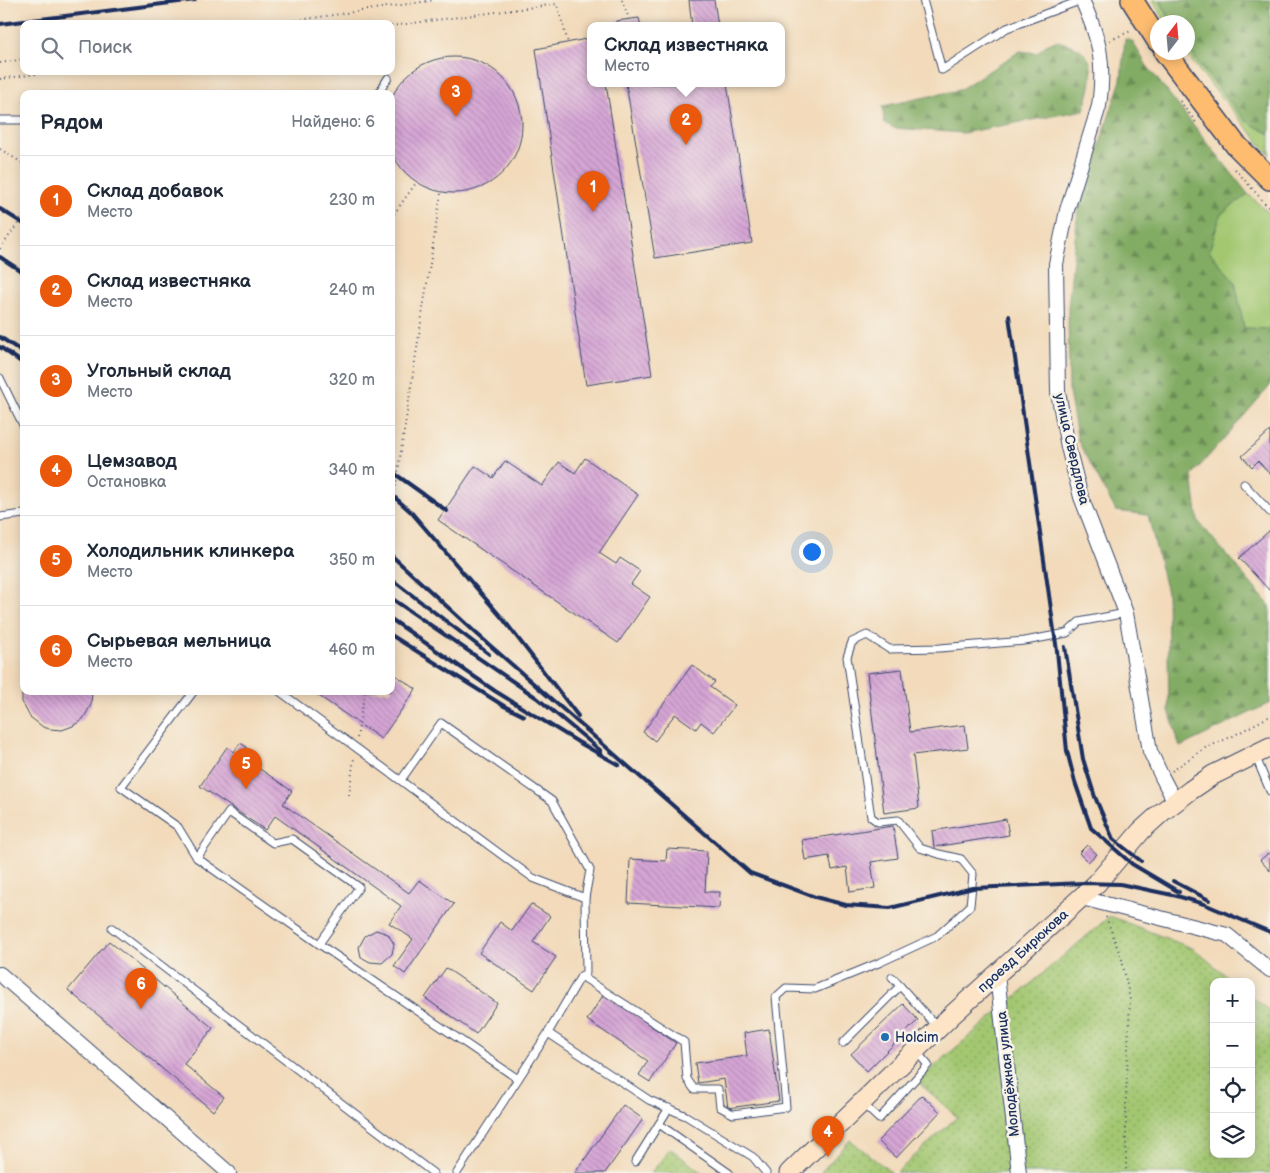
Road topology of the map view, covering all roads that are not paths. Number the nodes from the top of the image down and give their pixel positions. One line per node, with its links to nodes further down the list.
1 (923, 0): 2 (lane)
2 (1082, 0): 17 (street, улица Свердлова)
3 (1132, 0): 4 (main road)
4 (1150, 28)
5 (1171, 60): 10 (main road)
6 (388, 78): 7 (lane)
7 (380, 90)
8 (0, 120): 9 (lane)
9 (20, 120)
10 (1270, 179)
11 (0, 378): 12 (lane)
12 (20, 419)
13 (1244, 484): 14 (lane)
14 (1270, 512)
15 (20, 514): 16 (lane)
16 (0, 517)
17 (1126, 612): 23 (street, улица Свердлова); 32 (lane)
18 (191, 695): 24 (lane)
19 (284, 695): 21 (lane)
20 (1262, 750): 22 (lane); 23 (street, проезд Бирюкова)
21 (401, 780): 25 (lane); 25 (lane)
22 (1270, 791)
23 (1175, 802): 26 (street, проезд Бирюкова)
24 (197, 858): 28 (lane); 28 (lane)
25 (585, 898): 32 (lane)
26 (1082, 898): 29 (street); 31 (street, проезд Бирюкова)
27 (112, 928): 43 (lane)
28 (319, 944): 38 (lane)
29 (1270, 970)
30 (0, 974): 42 (street)
31 (997, 975): 35 (street, проезд Бирюкова); 48 (street, Молодёжная улица)
32 (580, 976): 36 (lane)
33 (892, 977): 34 (lane)
34 (900, 986): 35 (lane); 37 (lane)
35 (938, 1028): 47 (street, проезд Бирюкова)
36 (548, 1034): 38 (lane); 39 (lane)
37 (843, 1043)
38 (518, 1080): 44 (lane)
39 (669, 1108): 40 (lane); 46 (lane)
40 (659, 1124): 41 (lane); 45 (lane)
41 (635, 1162)
42 (229, 1173)
43 (433, 1173)
44 (457, 1173)
45 (729, 1173)
46 (766, 1173)
47 (789, 1173)
48 (1019, 1173)

